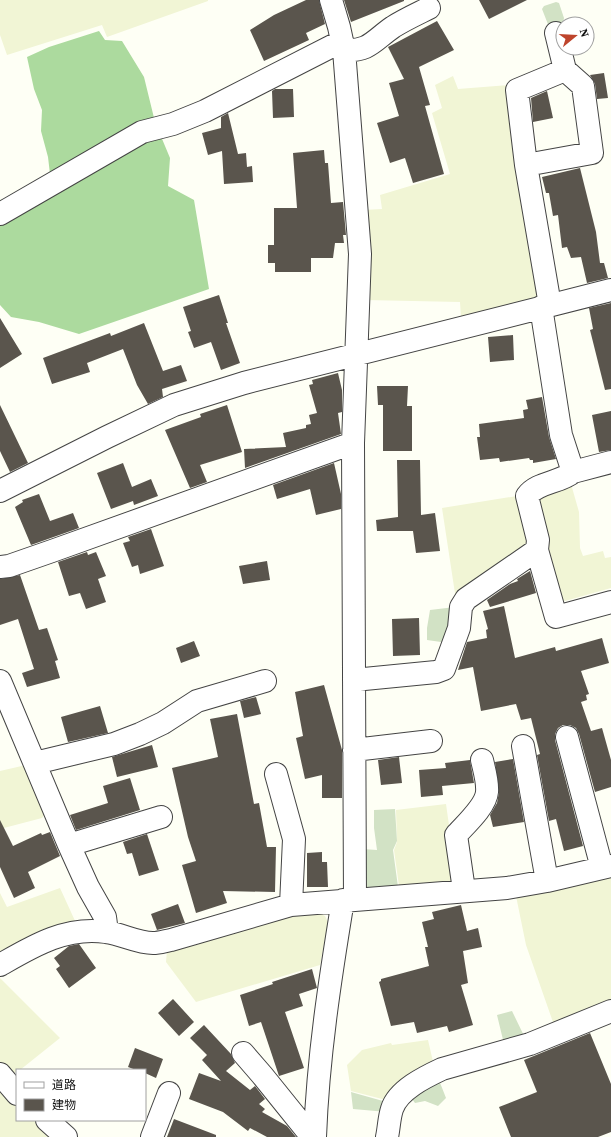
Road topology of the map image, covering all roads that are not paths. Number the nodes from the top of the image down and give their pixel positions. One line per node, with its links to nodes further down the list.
1 (331, 0): 3 (street)
2 (429, 8): 3 (street)
3 (343, 46): 7 (street); 10 (street)
4 (562, 56): 5 (street)
5 (565, 70): 6 (street); 6 (street)
6 (526, 165): 9 (street)
7 (0, 214)
8 (611, 290): 9 (street)
9 (545, 306): 10 (street); 13 (street)
10 (357, 355): 11 (street); 14 (street)
11 (354, 443): 16 (street); 18 (street)
12 (611, 462): 13 (street)
13 (573, 472): 15 (street)
14 (0, 491)
15 (537, 550): 17 (street); 18 (street)
16 (0, 567)
17 (611, 602)
18 (354, 680): 24 (street)
19 (0, 681): 26 (street)
20 (265, 682): 26 (street)
21 (567, 736): 30 (street)
22 (431, 742): 24 (street)
23 (524, 746): 31 (street)
24 (354, 750): 33 (street)
25 (482, 760): 32 (street)
26 (35, 763): 29 (street)
27 (276, 774): 34 (street)
28 (161, 818): 29 (street)
29 (69, 844): 35 (street)
30 (606, 867): 31 (street)
31 (547, 881): 32 (street)
32 (464, 890): 33 (street)
33 (349, 900): 34 (street); 46 (street)
34 (290, 905): 35 (street)
35 (107, 932): 36 (street)
36 (0, 965)
37 (611, 1011): 47 (street)
38 (243, 1053): 45 (street)
39 (0, 1074): 40 (street)
40 (16, 1093)
41 (169, 1093): 44 (street)
42 (48, 1121): 43 (street)
43 (66, 1137)
44 (152, 1137)
45 (312, 1137)
46 (315, 1137)
47 (387, 1137)

